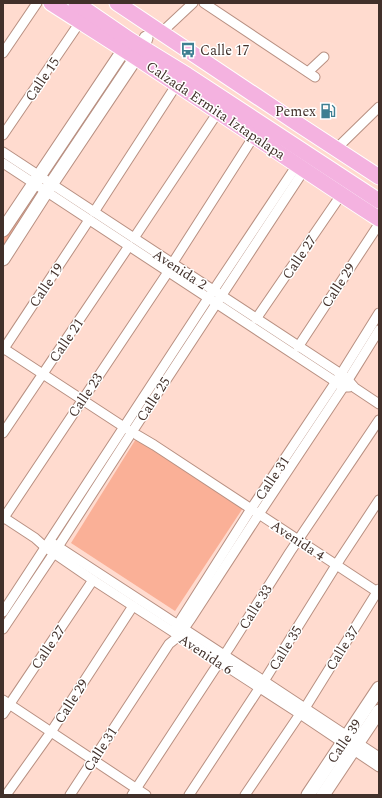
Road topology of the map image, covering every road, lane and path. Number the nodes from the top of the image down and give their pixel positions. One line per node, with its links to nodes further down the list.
1 (37, 3): 10 (street)
2 (51, 3): 7 (main road, Calzada Ermita Iztapalapa)
3 (76, 3): 9 (main road, Calzada Ermita Iztapalapa)
4 (117, 3): 8 (main road)
5 (193, 3): 8 (street)
6 (204, 3): 11 (street)
7 (80, 22): 9 (main road, Calzada Ermita Iztapalapa); 15 (street, Calle 15)
8 (162, 32): 9 (street); 17 (main road)
9 (136, 46): 12 (main road, Calzada Ermita Iztapalapa); 22 (street); 23 (street); 25 (main road, Calzada Ermita Iztapalapa)
10 (3, 53)
11 (324, 57)
12 (178, 84): 14 (main road, Calzada Ermita Iztapalapa); 26 (street, Calle 19)
13 (379, 107): 17 (street)
14 (218, 112): 16 (main road, Calzada Ermita Iztapalapa); 30 (street, Calle 21)
15 (3, 135)
16 (254, 136): 20 (main road, Calzada Ermita Iztapalapa); 32 (street, Calle 23)
17 (336, 149): 21 (main road)
18 (3, 152): 22 (street, Avenida 2)
19 (3, 164): 22 (street, Avenida 2)
20 (301, 168): 24 (main road, Calzada Ermita Iztapalapa); 33 (street, Calle 25); 34 (street, Calle 25)
21 (379, 177)
22 (36, 179): 23 (street, Avenida 2); 29 (street)
23 (49, 188): 26 (street, Avenida 2); 31 (street)
24 (341, 195): 27 (main road, Calzada Ermita Iztapalapa); 38 (street, Calle 27)
25 (379, 201)
26 (92, 216): 30 (street, Avenida 2); 41 (street, Calle 19)
27 (379, 219)
28 (379, 224): 40 (street, Calle 29)
29 (3, 230)
30 (131, 242): 32 (street, Avenida 2); 42 (street, Calle 21)
31 (3, 259)
32 (170, 268): 33 (street, Avenida 2); 35 (street, Avenida 2); 44 (street, Calle 23)
33 (213, 290): 34 (street, Avenida 2); 35 (street, Calle 25)
34 (222, 296): 36 (street, Calle 25); 38 (street, Avenida 2)
35 (208, 299): 36 (street, Avenida 2); 47 (street, Calle 25)
36 (216, 304): 43 (street, Avenida 2); 47 (street, Calle 25)
37 (379, 313): 43 (street, Calle 31)
38 (256, 319): 40 (street, Avenida 2)
39 (379, 330): 43 (street, Calle 31)
40 (298, 347): 43 (street, Avenida 2)
41 (3, 349): 42 (street, Avenida 4)
42 (43, 374): 44 (street, Avenida 4); 48 (street, Calle 21)
43 (342, 381): 45 (street, Avenida 2); 50 (street, Calle 31)
44 (82, 400): 47 (street, Avenida 4); 51 (street, Calle 23)
45 (379, 404)
46 (379, 420): 52 (street, Calle 33)
47 (131, 431): 50 (street, Avenida 4); 53 (street, Calle 25); 54 (street, Calle 25)
48 (3, 433)
49 (379, 500): 55 (street, Calle 35)
50 (255, 512): 52 (street, Avenida 4); 60 (street, Calle 31)
51 (3, 518): 53 (street, Avenida 6)
52 (298, 540): 55 (street, Avenida 4); 63 (street, Calle 33)
53 (47, 544): 54 (street, Avenida 6); 59 (street, Calle 25)
54 (56, 550): 56 (street, Avenida 6); 60 (street, Avenida 6); 61 (street, Calle 25)
55 (336, 565): 57 (street, Avenida 4); 64 (street, Calle 35)
56 (93, 580): 58 (street, Avenida 6); 66 (street, Calle 27)
57 (378, 591): 67 (street, Calle 37)
58 (133, 606): 62 (street, Avenida 6); 70 (street, Calle 29)
59 (3, 612)
60 (181, 626): 62 (street, Calle 31); 63 (street, Avenida 6)
61 (3, 629)
62 (176, 634): 63 (street, Avenida 6); 73 (street, Calle 31)
63 (222, 658): 64 (street, Avenida 6); 75 (street, Calle 33)
64 (262, 684): 67 (street, Avenida 6); 79 (street, Calle 35)
65 (379, 688): 71 (street, Calle 39)
66 (6, 702): 69 (street, Calle 27); 70 (street)
67 (302, 711): 71 (street, Avenida 6); 80 (street, Calle 37)
68 (379, 711): 71 (street, Calle 39)
69 (3, 714)
70 (51, 732): 73 (street); 76 (street, Calle 29)
71 (350, 743): 72 (street, Avenida 6); 74 (street, Avenida 6); 81 (street, Calle 39); 82 (street, Calle 39)
72 (379, 757)
73 (93, 760): 75 (street); 77 (street, Calle 31)
74 (379, 767)
75 (134, 792): 78 (street)
76 (6, 795)
77 (70, 795)
78 (146, 795)
79 (189, 795)
80 (245, 795)
81 (308, 795)
82 (323, 795)

